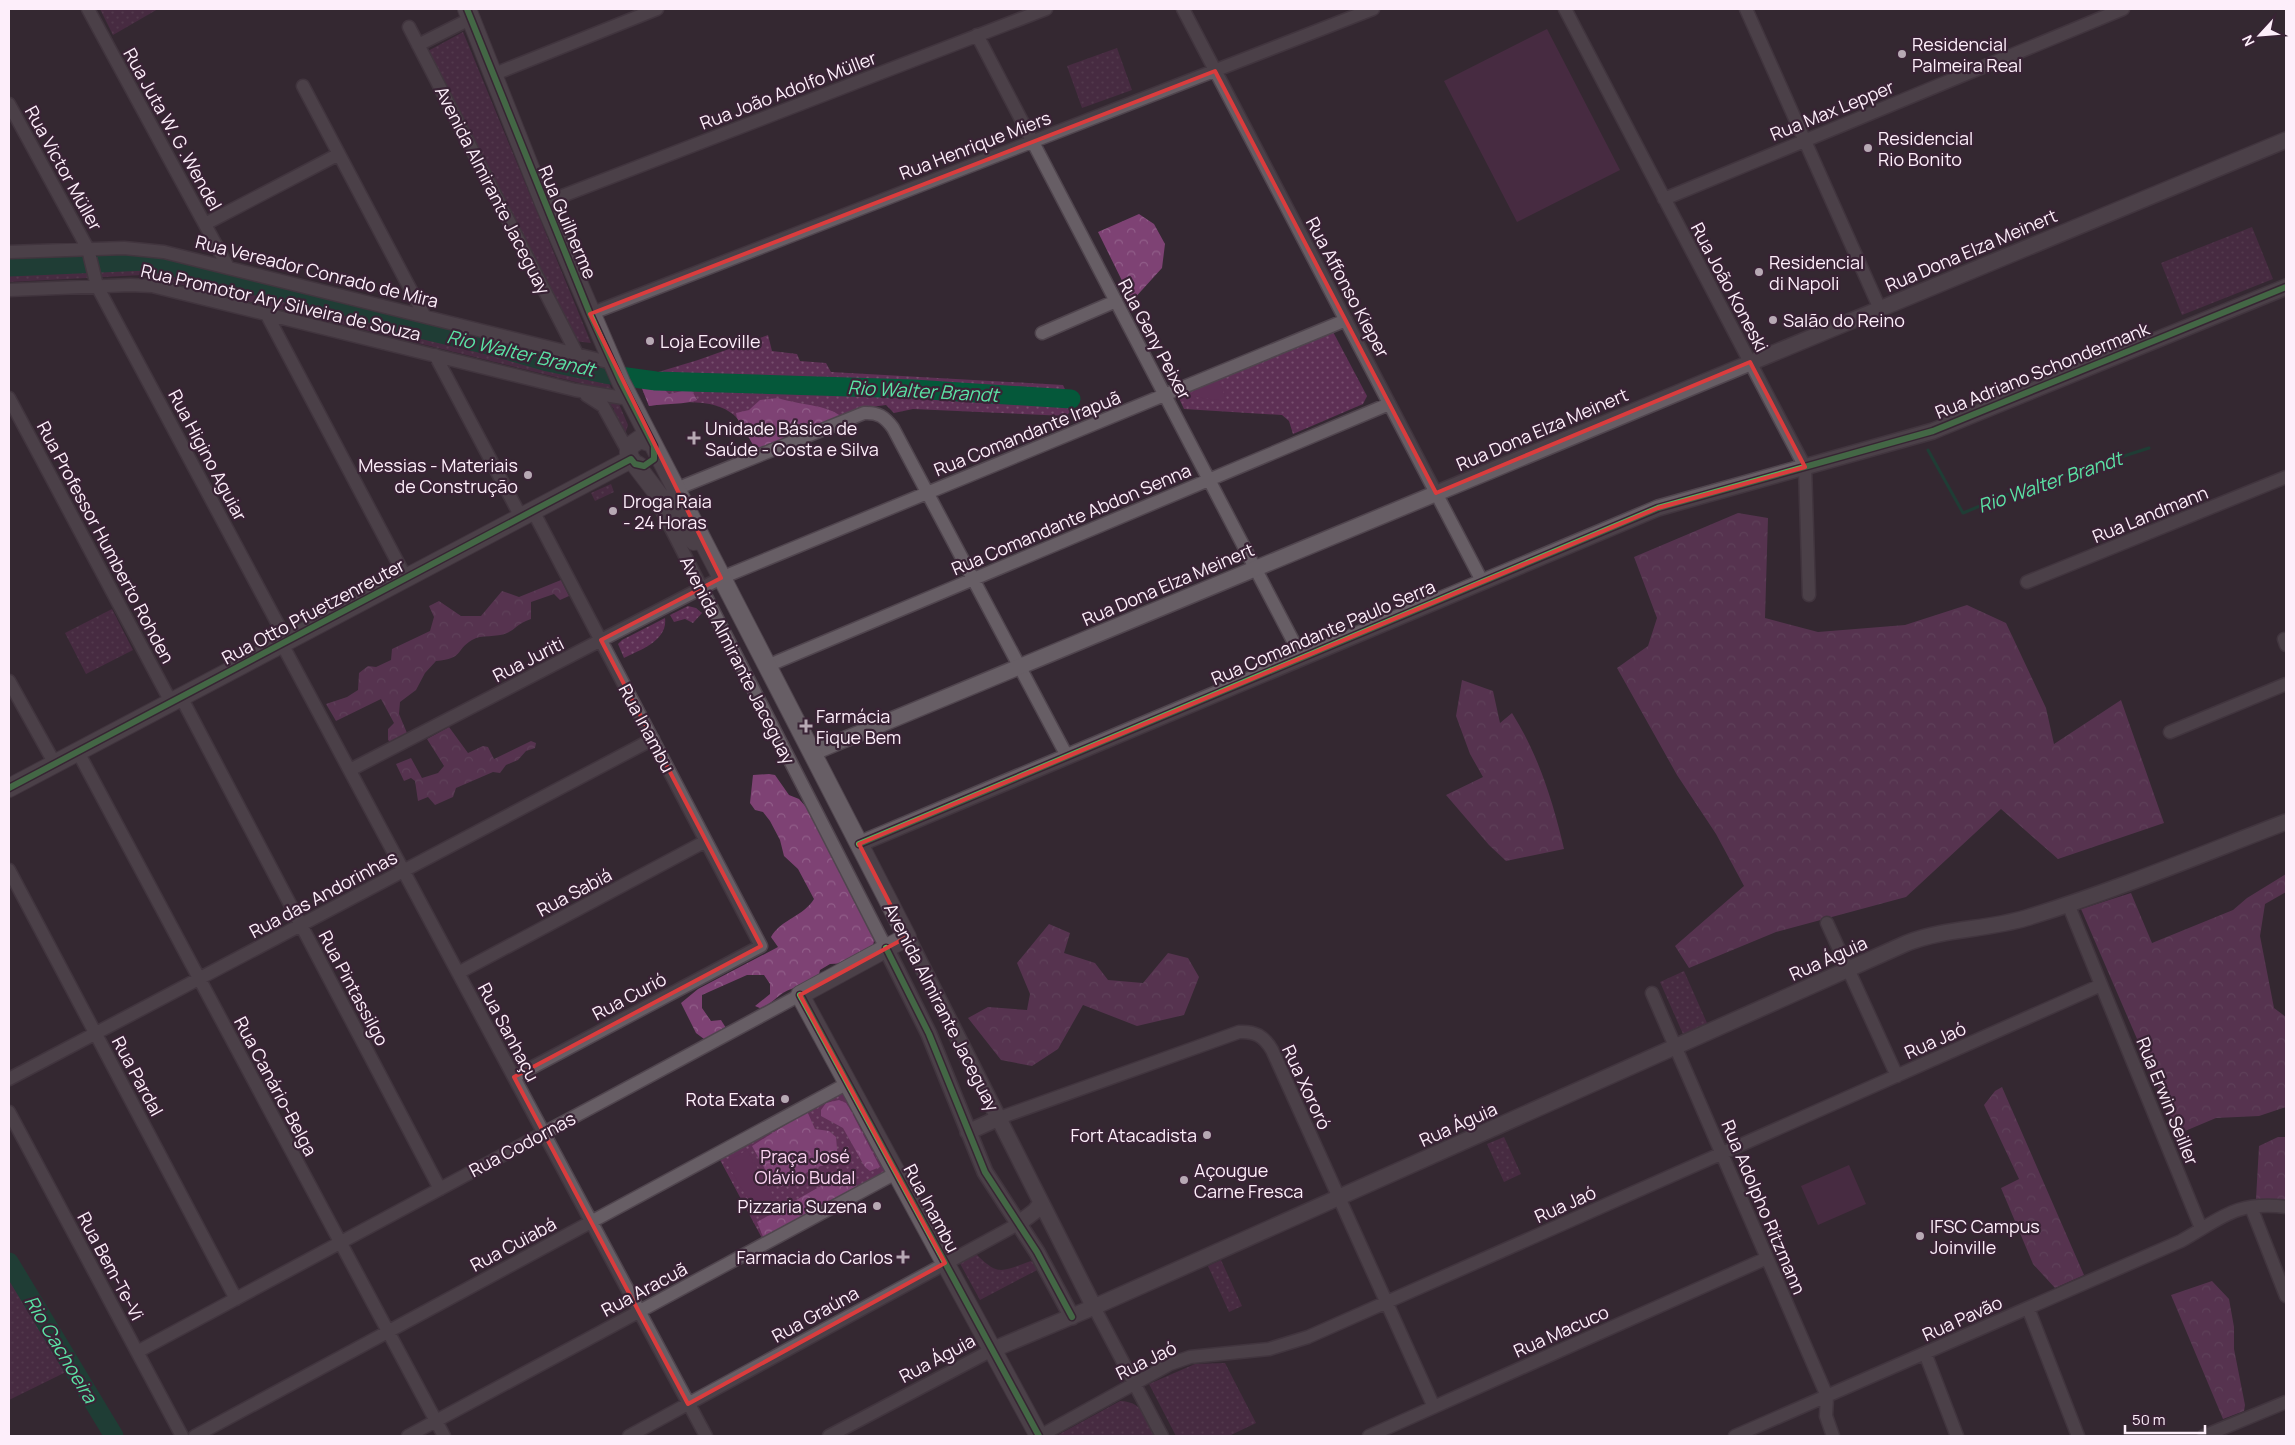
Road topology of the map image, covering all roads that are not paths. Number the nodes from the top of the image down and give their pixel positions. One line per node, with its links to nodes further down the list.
1 (88, 9): 23 (street, Rua Juta W. G .Wendel)
2 (657, 9): 14 (street)
3 (1046, 9): 11 (street, Rua João Adolfo Müller)
4 (1183, 9): 13 (street, Rua Affonso Kieper)
5 (1373, 9): 13 (street, Rua Henrique Miers)
6 (1565, 9): 21 (street, Rua João Koneski)
7 (1746, 9): 17 (street)
8 (2123, 9): 17 (street, Rua Max Lepper)
9 (468, 14): 12 (street); 14 (main road, Rua Guilherme)
10 (408, 27): 12 (street, Avenida Almirante Jaceguay)
11 (977, 35): 19 (street, Rua Geny Peixer); 22 (street, Rua João Adolfo Müller)
12 (418, 45): 37 (street, Avenida Almirante Jaceguay)
13 (1215, 71): 19 (street, Rua Henrique Miers); 35 (street, Rua Affonso Kieper)
14 (492, 75): 22 (main road, Rua Guilherme)
15 (303, 86): 20 (street)
16 (9, 104): 24 (street, Rua Victor Müller)
17 (1805, 140): 21 (street, Rua Max Lepper); 31 (street)
18 (2286, 140): 31 (street, Rua Dona Elza Meinert)
19 (1032, 142): 30 (street, Rua Geny Peixer); 32 (street, Rua Henrique Miers)
20 (339, 154): 23 (street); 34 (street)
21 (1664, 199): 39 (street, Rua João Koneski)
22 (544, 204): 32 (main road, Rua Guilherme)
23 (204, 224): 26 (street, Rua Juta W. G .Wendel)
24 (88, 249): 25 (street, Rua Vereador Conrado de Mira); 26 (street, Rua Vereador Conrado de Mira); 27 (street, Rua Victor Müller)
25 (9, 252)
26 (228, 267): 34 (street, Rua Vereador Conrado de Mira)
27 (98, 286): 29 (street, Rua Promotor Ary Silveira de Souza); 33 (street, Rua Promotor Ary Silveira de Souza); 65 (street, Rua Higino Aguiar)
28 (2286, 287): 48 (street, Rua Adriano Schondermank)
29 (9, 290)
30 (1116, 301): 36 (street); 42 (street, Rua Geny Peixer)
31 (1880, 309): 39 (street, Rua Dona Elza Meinert)
32 (590, 314): 40 (main road, Rua Guilherme)
33 (267, 315): 38 (street, Rua Promotor Ary Silveira de Souza); 57 (street)
34 (424, 315): 37 (street, Rua Vereador Conrado de Mira)
35 (1346, 320): 42 (street, Rua Comandante Irapuã); 45 (street, Rua Affonso Kieper)
36 (1042, 333)
37 (577, 354): 40 (street, Rua Vereador Conrado de Mira)
38 (435, 355): 41 (street, Rua Promotor Ary Silveira de Souza); 55 (street, Rua Inambu)
39 (1750, 362): 48 (street, Rua João Koneski); 54 (street, Rua Dona Elza Meinert)
40 (616, 371): 44 (main road, Rua Guilherme)
41 (575, 390): 44 (street, Rua Promotor Ary Silveira de Souza); 47 (street, Avenida Almirante Jaceguay)
42 (1164, 395): 50 (street, Rua Geny Peixer); 53 (street, Rua Comandante Irapuã)
43 (9, 398): 71 (street, Rua Professor Humberto Rohden)
44 (630, 399): 46 (main road, Rua Guilherme); 47 (main road, Rua Guilherme)
45 (1389, 404): 50 (street, Rua Comandante Abdon Senna); 54 (street, Rua Affonso Kieper)
46 (654, 446): 47 (main road); 47 (main road, Rua Otto Pfuetzenreuter); 52 (main road, Avenida Almirante Jaceguay)
47 (631, 456): 51 (main road, Avenida Almirante Jaceguay); 55 (main road, Rua Otto Pfuetzenreuter)
48 (1805, 467): 60 (street, Rua Comandante Paulo Serra); 63 (street, Rua João Koneski)
49 (2286, 477): 61 (street, Rua Landmann)
50 (1209, 480): 56 (street, Rua Geny Peixer); 59 (street, Rua Comandante Abdon Senna)
51 (648, 483): 58 (main road, Avenida Almirante Jaceguay); 62 (street, Avenida Almirante Jaceguay)
52 (676, 489): 53 (street); 58 (main road, Avenida Almirante Jaceguay)
53 (928, 493): 58 (street, Rua Comandante Irapuã); 59 (street)
54 (1436, 493): 56 (street, Rua Dona Elza Meinert); 60 (street, Rua Affonso Kieper)
55 (527, 514): 57 (main road, Rua Otto Pfuetzenreuter); 64 (street, Rua Inambu)
56 (1255, 568): 66 (street, Rua Geny Peixer); 68 (street, Rua Dona Elza Meinert)
57 (406, 578): 65 (main road, Rua Otto Pfuetzenreuter)
58 (721, 578): 62 (street, Rua Juriti); 67 (main road, Avenida Almirante Jaceguay)
59 (973, 579): 67 (street, Rua Comandante Abdon Senna); 68 (street)
60 (1482, 581): 66 (street, Rua Comandante Paulo Serra)
61 (2027, 582)
62 (702, 588): 64 (street, Rua Juriti); 90 (street, Avenida Almirante Jaceguay)
63 (1810, 596)
64 (601, 640): 73 (street, Rua Inambu); 78 (street, Rua Juriti)
65 (285, 642): 71 (main road, Rua Otto Pfuetzenreuter); 78 (street, Rua Sanhaçu)
66 (1302, 658): 76 (street, Rua Comandante Paulo Serra)
67 (767, 666): 75 (main road, Avenida Almirante Jaceguay)
68 (1019, 666): 75 (street, Rua Dona Elza Meinert); 76 (street)
69 (9, 680): 77 (street)
70 (2286, 684): 72 (street)
71 (176, 700): 74 (main road, Rua Otto Pfuetzenreuter); 87 (street, Rua Pintassilgo)
72 (2170, 732)
73 (653, 739): 81 (street, Rua Inambu); 84 (street, Rua das Andorinhas)
74 (78, 752): 77 (main road, Rua Otto Pfuetzenreuter); 93 (street, Rua Canário-Belga)
75 (812, 752): 82 (main road, Avenida Almirante Jaceguay)
76 (1067, 756): 82 (street, Rua Comandante Paulo Serra)
77 (55, 764): 79 (main road, Rua Otto Pfuetzenreuter)
78 (350, 770): 84 (street, Rua Sanhaçu)
79 (9, 788)
80 (2286, 822): 85 (street, Rua Águia)
81 (706, 841): 89 (street, Rua Inambu); 92 (street, Rua Sabiá)
82 (859, 844): 88 (main road, Avenida Almirante Jaceguay)
83 (9, 870): 97 (street, Rua Pardal)
84 (403, 871): 87 (street, Rua das Andorinhas); 92 (street, Rua Sanhaçu)
85 (2068, 904): 91 (street, Rua Águia); 94 (street, Rua Erwin Seiller)
86 (1827, 923): 91 (street)
87 (301, 925): 93 (street, Rua das Andorinhas); 109 (street, Rua Pintassilgo)
88 (907, 937): 90 (main road, Rua Codornas); 104 (street, Avenida Almirante Jaceguay)
89 (761, 946): 100 (street, Rua Curió)
90 (886, 948): 96 (main road, Rua Codornas); 105 (street, Avenida Almirante Jaceguay)
91 (1848, 969): 98 (street, Rua Águia); 99 (street)
92 (458, 973): 100 (street, Rua Sanhaçu)
93 (199, 979): 97 (street, Rua das Andorinhas); 117 (street, Rua Canário-Belga)
94 (2101, 985): 99 (street, Rua Jaó); 116 (street, Rua Erwin Seiller)
95 (1652, 993): 98 (street, Rua Adolpho Ritzmann)
96 (800, 995): 102 (main road, Rua Inambu); 106 (street, Rua Codornas)
97 (95, 1033): 101 (street, Rua das Andorinhas); 121 (street, Rua Pardal)
98 (1675, 1046): 107 (street, Rua Adolpho Ritzmann); 110 (street, Rua Águia)
99 (1897, 1076): 107 (street, Rua Jaó)
100 (514, 1077): 106 (street, Rua Sanhaçu)
101 (9, 1079)
102 (848, 1083): 108 (main road, Rua Inambu); 114 (street, Rua Cuiabá)
103 (9, 1112): 129 (street, Rua Bem-Te-Vi)
104 (999, 1118): 105 (street); 110 (street, Rua Xororó); 111 (street, Avenida Almirante Jaceguay)
105 (968, 1132): 115 (street, Avenida Almirante Jaceguay)
106 (544, 1133): 109 (street, Rua Codornas); 114 (street, Rua Sanhaçu)
107 (1722, 1153): 118 (street, Rua Adolpho Ritzmann); 122 (street, Rua Jaó)
108 (896, 1173): 119 (main road, Rua Inambu); 125 (street, Rua Aracuã)
109 (440, 1189): 117 (street, Rua Codornas)
110 (1339, 1198): 122 (street, Rua Xororó); 123 (street, Rua Águia)
111 (1041, 1203): 115 (street); 123 (street, Avenida Almirante Jaceguay)
112 (2286, 1206): 113 (street)
113 (2251, 1207): 116 (street); 120 (street)
114 (591, 1222): 125 (street, Rua Sanhaçu); 127 (street, Rua Cuiabá)
115 (1018, 1224): 119 (street, Rua Graúna); 126 (street, Avenida Almirante Jaceguay)
116 (2201, 1228): 124 (street, Rua Pavão)
117 (340, 1242): 121 (street, Rua Codornas); 127 (street, Rua Canário-Belga)
118 (1767, 1258): 132 (street, Rua Adolpho Ritzmann); 135 (street, Rua Macuco)
119 (945, 1263): 128 (main road, Rua Inambu); 134 (street, Rua Graúna)
120 (2286, 1296)
121 (236, 1299): 129 (street, Rua Codornas)
122 (1386, 1302): 131 (street, Rua Jaó); 135 (street, Rua Xororó)
123 (1094, 1307): 126 (street, Rua Águia); 131 (street, Avenida Almirante Jaceguay)
124 (2028, 1308): 130 (street, Rua Pavão); 150 (street)
125 (639, 1312): 134 (street, Rua Sanhaçu); 136 (street, Rua Aracuã)
126 (1072, 1316): 128 (street, Rua Águia)
127 (388, 1332): 136 (street, Rua Canário-Belga); 138 (street, Rua Cuiabá)
128 (992, 1350): 143 (street, Rua Águia); 144 (main road, Rua Inambu)
129 (137, 1352): 137 (street, Rua Bem-Te-Vi)
130 (1925, 1353): 132 (street, Rua Pavão); 149 (street)
131 (1134, 1384): 144 (street, Rua Jaó); 145 (street, Avenida Almirante Jaceguay)
132 (1827, 1396): 147 (street, Rua Pavão); 148 (street, Rua Adolpho Ritzmann)
133 (2286, 1402): 151 (street)
134 (688, 1404): 141 (street, Rua Graúna); 142 (street, Rua Sanhaçu)
135 (1434, 1407): 146 (street, Rua Macuco)
136 (436, 1422): 139 (street, Rua Aracuã); 140 (street, Rua Canário-Belga)
137 (182, 1436)
138 (195, 1436)
139 (408, 1436)
140 (444, 1436)
141 (629, 1436)
142 (706, 1436)
143 (829, 1436)
144 (1039, 1436)
145 (1162, 1436)
146 (1369, 1436)
147 (1735, 1436)
148 (1834, 1436)
149 (1957, 1436)
150 (2078, 1436)
151 (2204, 1436)

